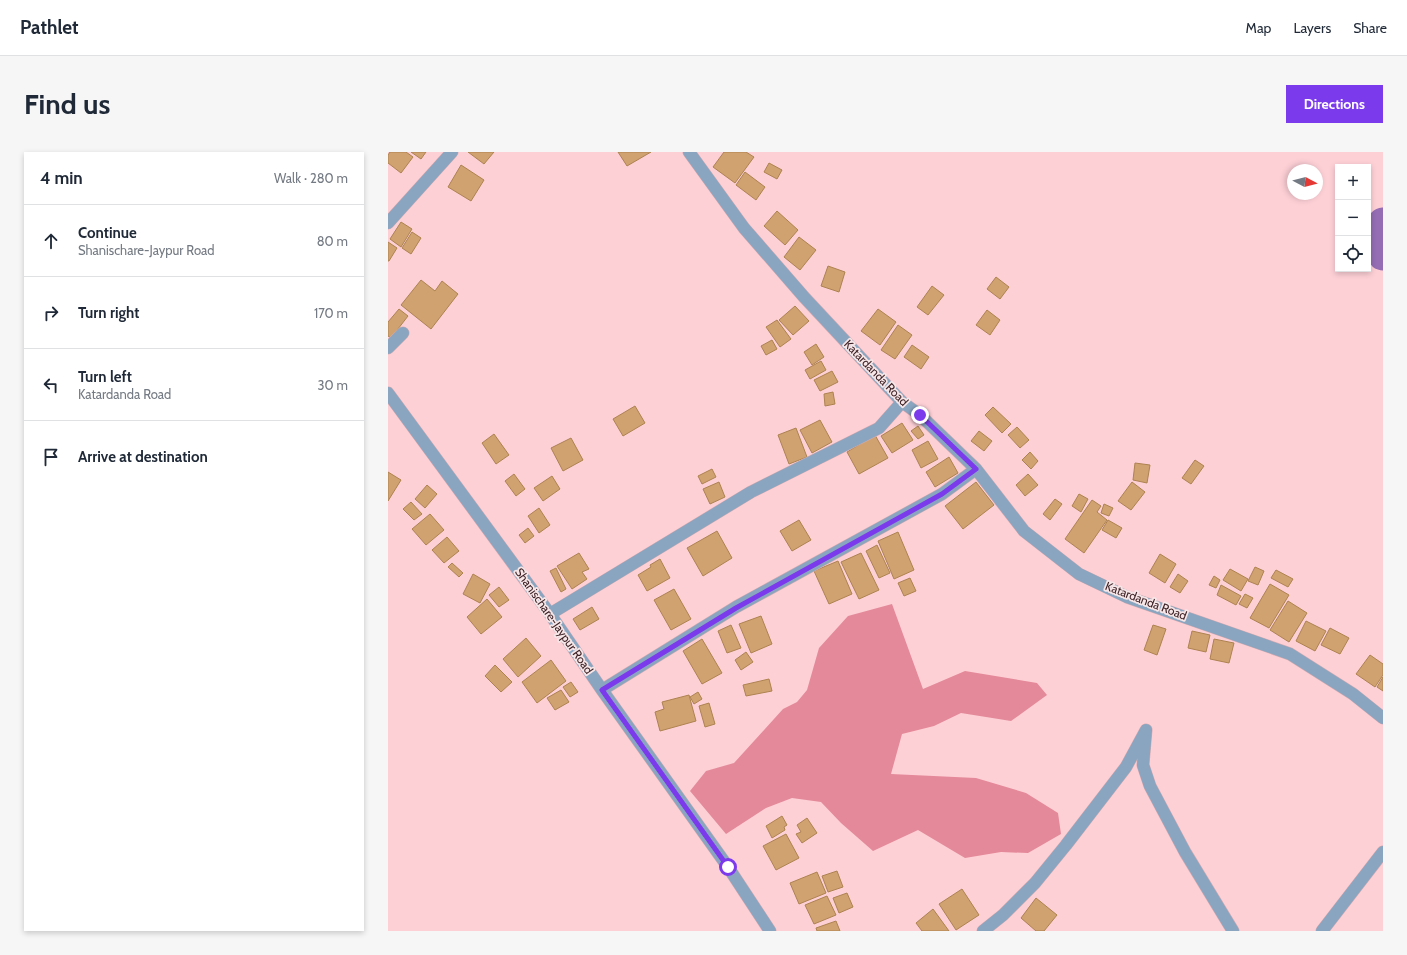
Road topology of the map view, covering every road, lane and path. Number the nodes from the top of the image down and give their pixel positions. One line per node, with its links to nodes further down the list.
1 (452, 152): 3 (street)
2 (689, 152): 7 (street, Katardanda Road)
3 (388, 223)
4 (403, 333): 5 (street)
5 (388, 348)
6 (388, 393): 9 (street, Shanischare-Jaypur Road)
7 (902, 402): 8 (street, Katardanda Road); 9 (street)
8 (976, 469): 10 (street); 11 (street, Katardanda Road)
9 (550, 614): 10 (street, Shanischare-Jaypur Road)
10 (602, 690): 13 (street, Shanischare-Jaypur Road)
11 (1383, 718)
12 (1383, 852): 16 (street)
13 (770, 931)
14 (983, 931): 15 (street)
15 (1233, 931)
16 (1322, 931)

